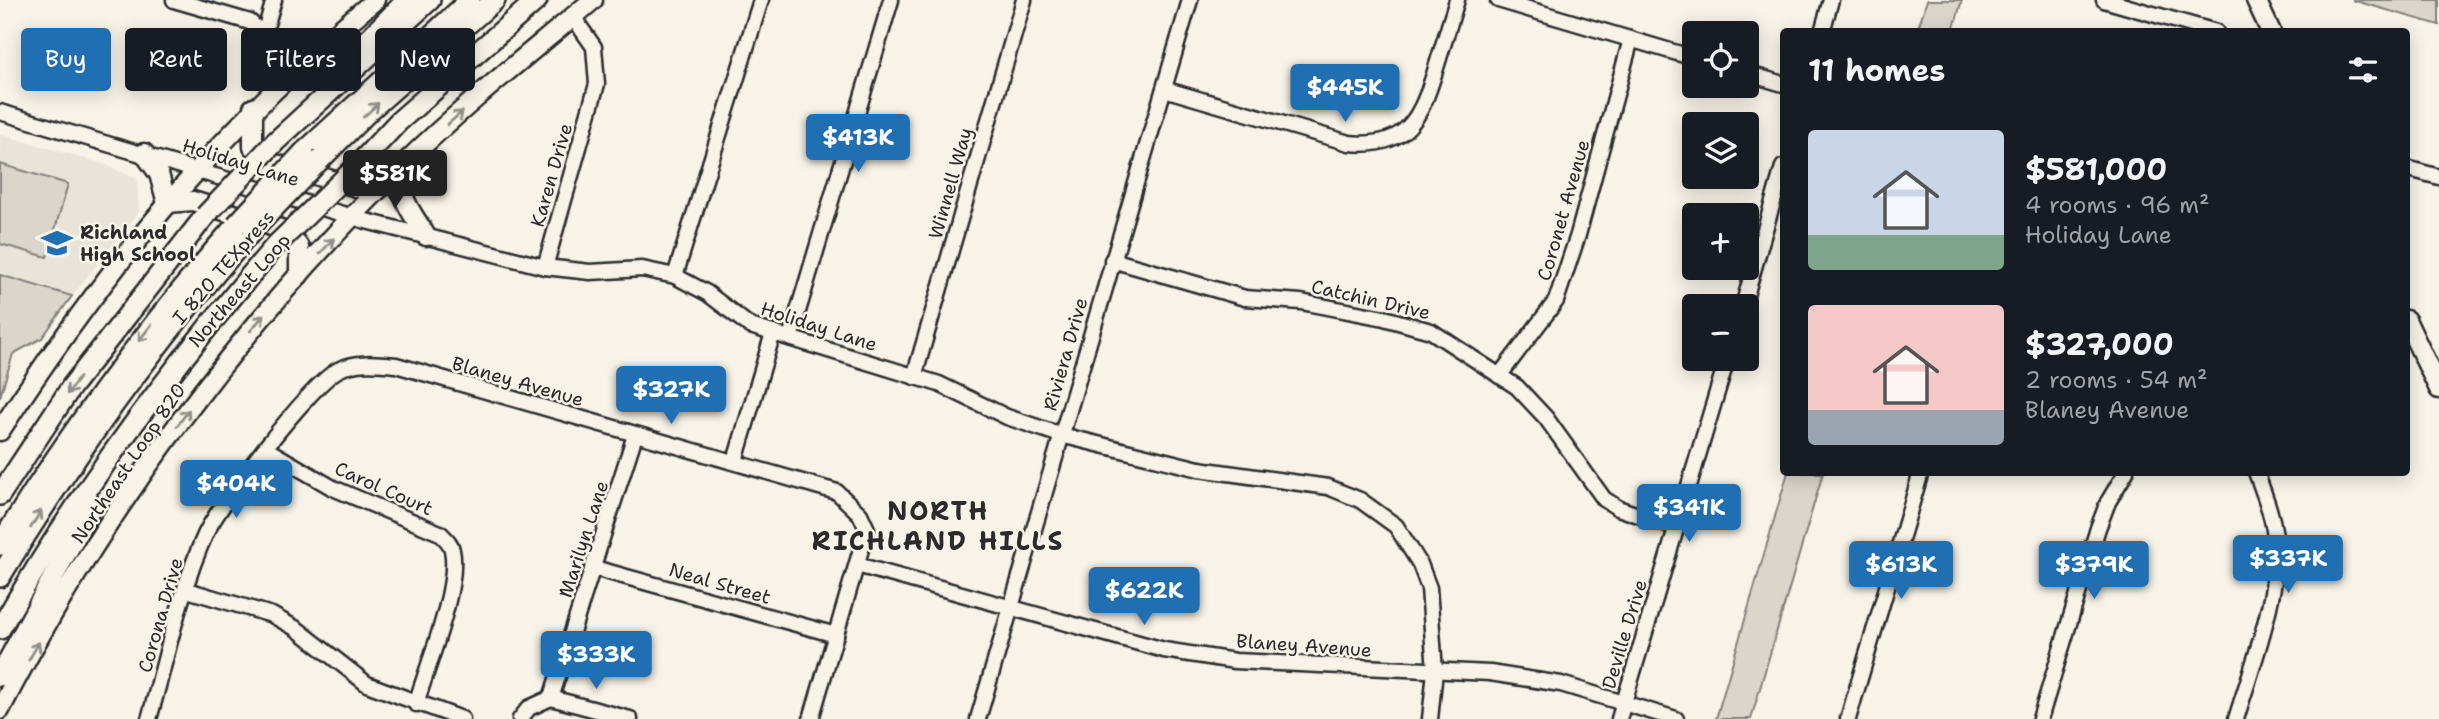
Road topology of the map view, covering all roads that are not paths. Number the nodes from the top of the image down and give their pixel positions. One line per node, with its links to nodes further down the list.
1 (174, 0): 20 (street)
2 (274, 0): 21 (street)
3 (375, 0): 22 (main road)
4 (407, 0): 34 (highway)
5 (430, 0): 34 (highway)
6 (470, 0): 36 (highway, I 820 TEXpress)
7 (495, 0): 36 (highway, I 820 TEXpress, one-way to 7)
8 (537, 0): 60 (highway, Northeast Loop, bridge)
9 (593, 0): 19 (main road, Northeast Loop 820)
10 (761, 0): 50 (street)
11 (891, 0): 54 (street)
12 (1024, 0): 57 (street, Winnell Way)
13 (1190, 0): 30 (street, Riviera Drive)
14 (1457, 0): 30 (street)
15 (1498, 0): 26 (street)
16 (1831, 0): 23 (street)
17 (2104, 0): 24 (street)
18 (2256, 0): 25 (main road)
19 (573, 17): 37 (main road, Northeast Loop 820, one-way to 19); 48 (street, Karen Drive)
20 (257, 28)
21 (266, 28)
22 (342, 28)
23 (1823, 28)
24 (2202, 28)
25 (2269, 28)
26 (1631, 39): 27 (street); 58 (street, Coronet Avenue)
27 (1682, 54)
28 (1759, 77): 29 (street)
29 (1780, 83)
30 (1164, 89): 47 (street, Riviera Drive)
31 (271, 91): 32 (main road)
32 (253, 108): 38 (main road); 42 (main road)
33 (0, 112): 35 (street, Holiday Lane)
34 (275, 142): 64 (highway, one-way to 64, bridge)
35 (144, 153): 38 (street, Holiday Lane); 43 (main road)
36 (313, 155): 45 (highway, I 820 TEXpress, bridge)
37 (403, 165): 42 (main road, Northeast Loop 820); 46 (main road)
38 (196, 168): 43 (main road); 44 (street, Holiday Lane)
39 (2410, 169): 41 (street)
40 (1780, 177): 51 (street)
41 (2439, 177)
42 (382, 187): 44 (main road, Northeast Loop 820)
43 (167, 203): 49 (main road); 61 (main road)
44 (354, 217): 46 (street, Holiday Lane); 49 (main road, Northeast Loop 820, one-way to 44)
45 (245, 227): 73 (highway, I 820 TEXpress, one-way to 73); 76 (highway, I 820 TEXpress, one-way to 45)
46 (426, 236): 48 (street, Holiday Lane)
47 (1112, 260): 58 (street, Catchin Drive); 63 (street, Riviera Drive)
48 (545, 267): 50 (street, Holiday Lane)
49 (299, 275): 86 (main road, Northeast Loop 820, one-way to 49)
50 (675, 276): 53 (street, Holiday Lane)
51 (1746, 294)
52 (2410, 328): 59 (main road)
53 (773, 333): 54 (street, Holiday Lane); 66 (street)
54 (790, 338): 57 (street, Holiday Lane)
55 (390, 365): 62 (street, Blaney Avenue); 65 (street, Corona Drive)
56 (1723, 371): 72 (street, Deville Drive)
57 (914, 376): 63 (street, Holiday Lane)
58 (1499, 376): 72 (street, Catchin Drive)
59 (2439, 389)
60 (145, 407): 79 (highway, Northeast Loop); 82 (highway)
61 (0, 431)
62 (635, 435): 66 (street, Blaney Avenue); 75 (street, Marilyn Lane)
63 (1061, 435): 78 (street, Riviera Drive); 81 (street, Holiday Lane)
64 (29, 447): 67 (highway); 71 (highway)
65 (266, 449): 77 (street, Corona Drive); 84 (street, Carol Court)
66 (735, 461): 74 (street, Blaney Avenue)
67 (0, 474)
68 (1920, 476): 96 (street)
69 (2124, 476): 97 (street)
70 (2257, 476): 98 (street)
71 (0, 495)
72 (1676, 528): 85 (street, Deville Drive)
73 (0, 545)
74 (857, 565): 78 (street, Blaney Avenue); 80 (street)
75 (594, 568): 80 (street, Neal Street); 83 (street, Marilyn Lane)
76 (0, 577)
77 (187, 590): 84 (street); 87 (street, Corona Drive)
78 (1012, 606): 81 (street, Blaney Avenue); 92 (street, Riviera Drive)
79 (0, 629)
80 (836, 635): 91 (street)
81 (1435, 671): 85 (street, Blaney Avenue); 93 (street, Holiday Lane)
82 (0, 676)
83 (551, 698): 89 (street); 90 (street)
84 (416, 704): 88 (street)
85 (1624, 704): 94 (street, Deville Drive); 95 (street, Blaney Avenue)
86 (0, 710)
87 (149, 719)
88 (462, 719)
89 (520, 719)
90 (630, 719)
91 (811, 719)
92 (978, 719)
93 (1430, 719)
94 (1619, 719)
95 (1676, 719)
96 (1848, 719)
97 (2040, 719)
98 (2236, 719)

